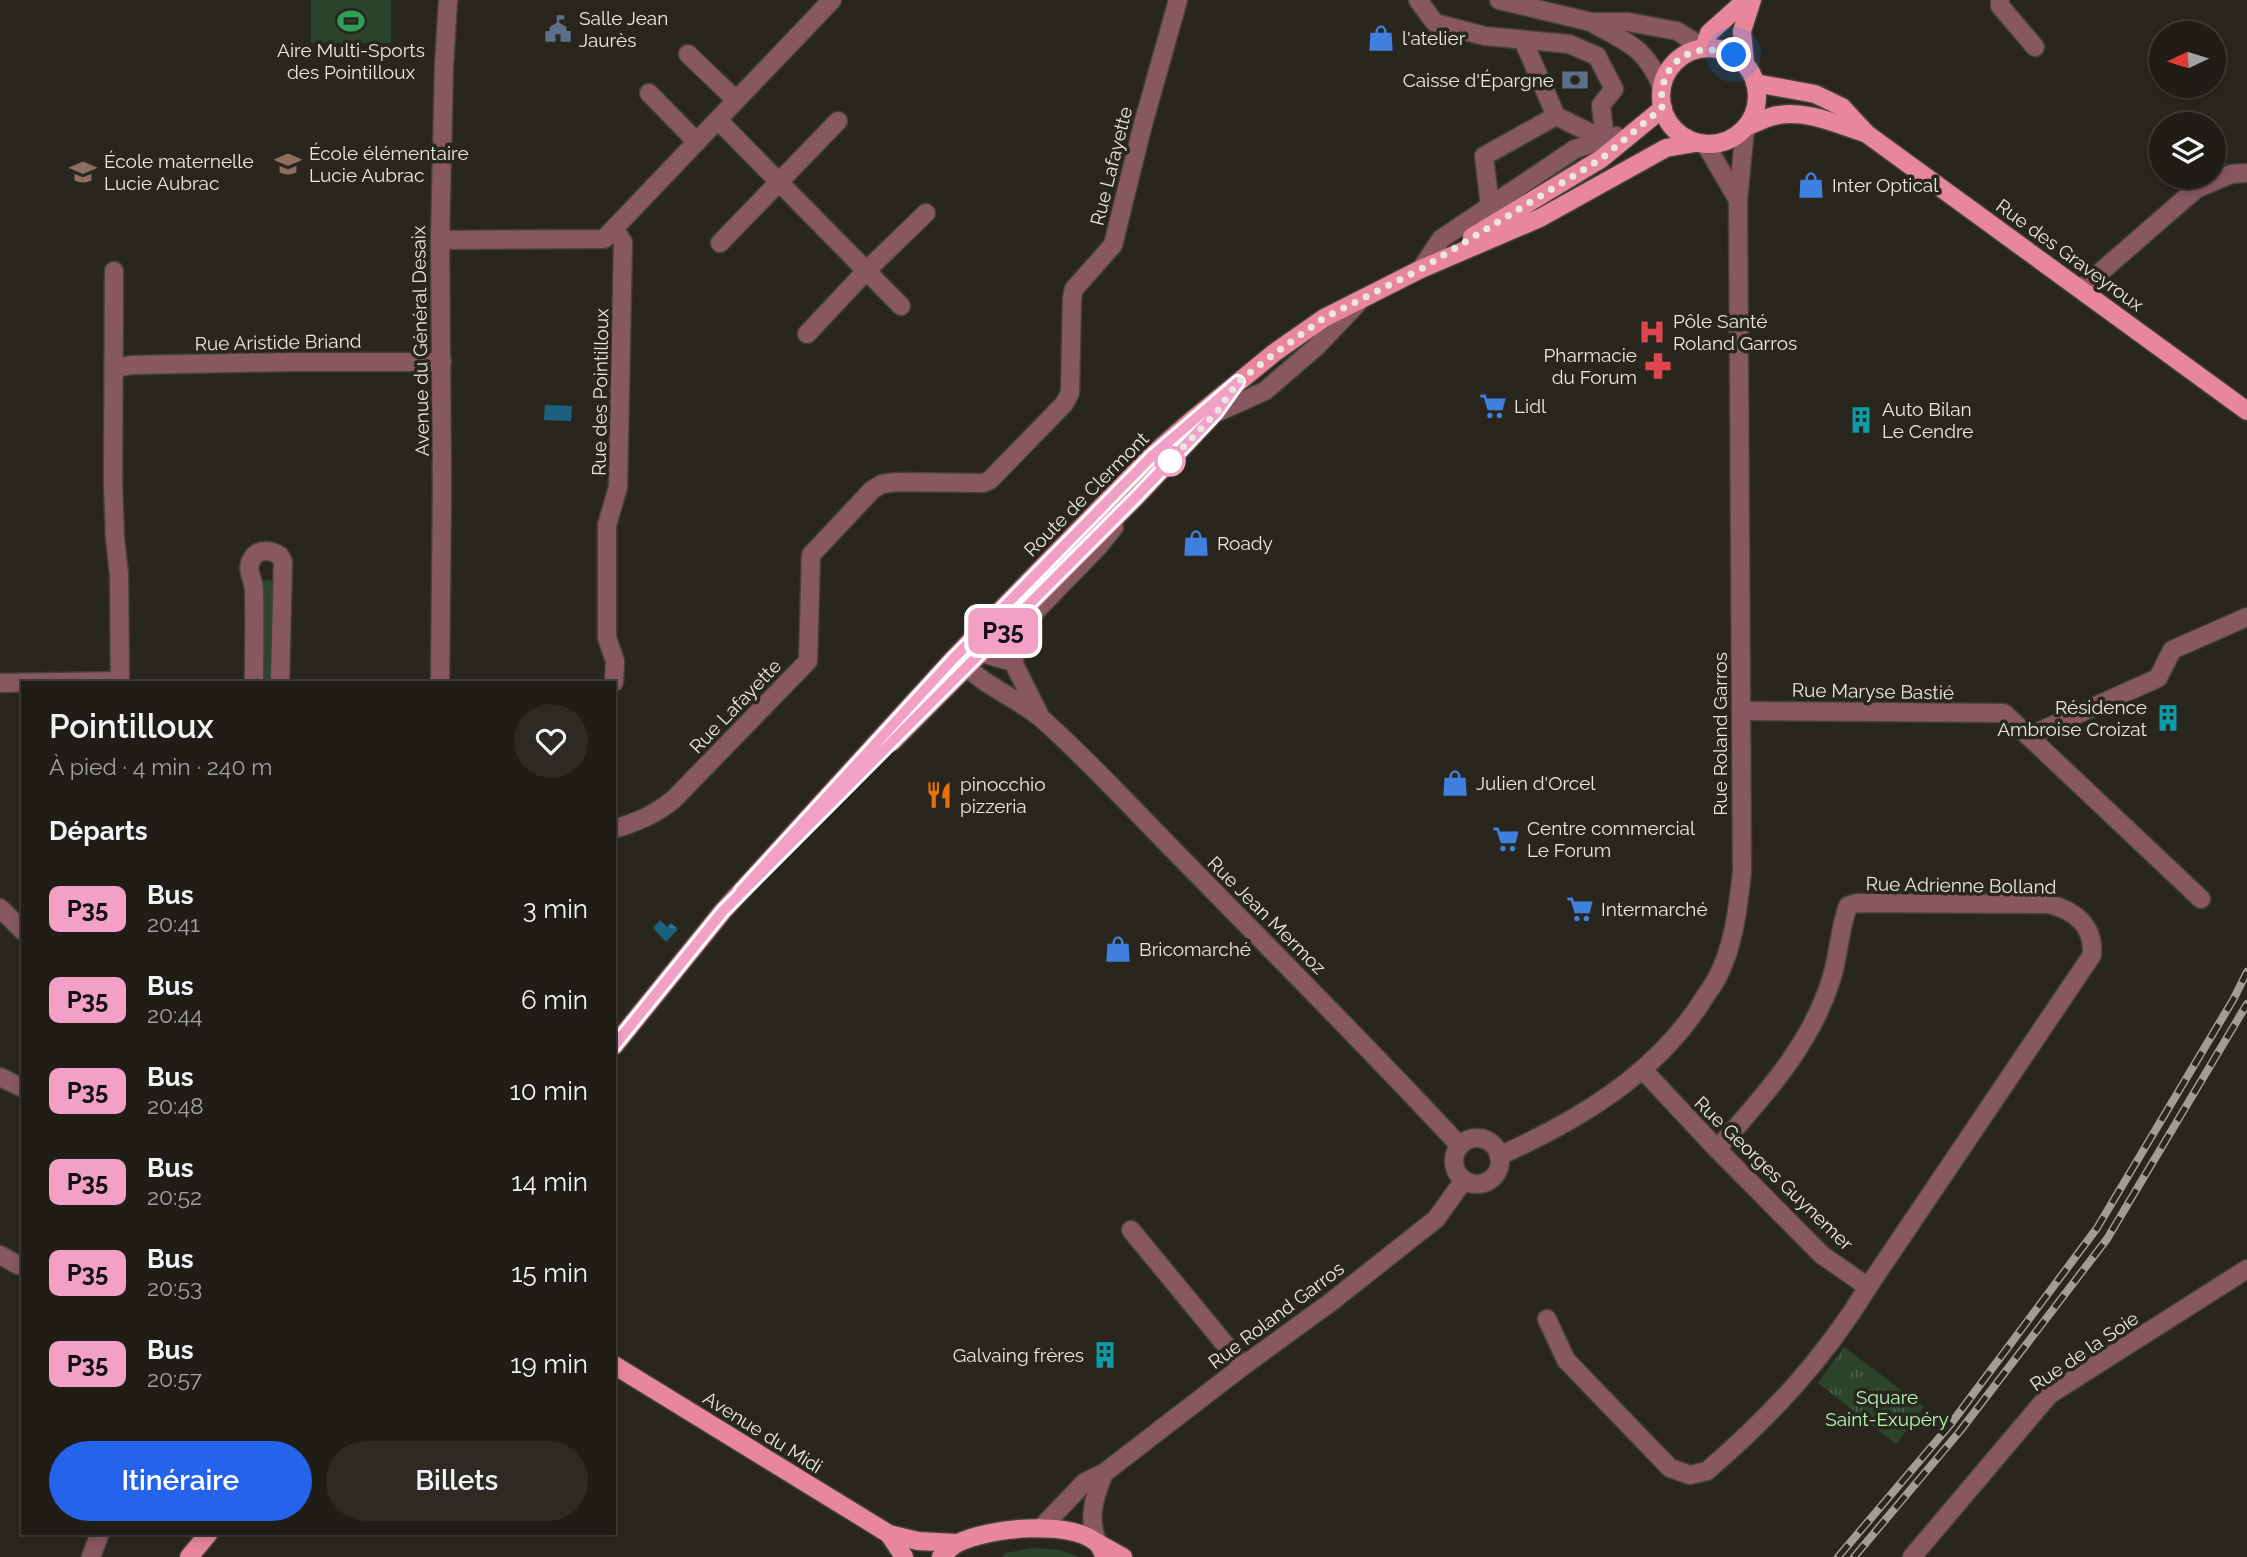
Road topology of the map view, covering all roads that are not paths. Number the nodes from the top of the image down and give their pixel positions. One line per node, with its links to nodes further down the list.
1 (447, 0): 35 (street, Avenue du Général Desaix)
2 (832, 0): 18 (street)
3 (1178, 0): 63 (street, Rue Lafayette)
4 (1418, 0): 10 (street)
5 (1499, 0): 9 (street)
6 (1746, 0): 12 (main road)
7 (1752, 0): 14 (main road)
8 (2000, 0): 11 (street)
9 (1591, 22): 12 (street); 16 (street)
10 (1523, 40): 20 (street); 26 (street)
11 (2035, 47)
12 (1704, 48): 14 (main road); 16 (main road)
13 (688, 54): 18 (street)
14 (1745, 64): 15 (main road)
15 (1755, 83): 24 (main road); 25 (main road, Rue des Graveyroux)
16 (1662, 88): 19 (main road)
17 (649, 93): 27 (street)
18 (736, 100): 21 (street)
19 (1662, 108): 23 (main road, Route de Clermont); 28 (main road)
20 (1556, 116): 26 (street); 32 (street)
21 (718, 120): 27 (street); 30 (street)
22 (838, 121): 30 (street)
23 (1645, 124): 26 (street); 37 (main road, Route de Clermont)
24 (1746, 127): 25 (main road, Rue des Graveyroux); 28 (main road); 31 (street, Rue Roland Garros)
25 (1867, 134): 40 (main road, Rue des Graveyroux)
26 (1605, 140): 32 (street)
27 (697, 142): 34 (street)
28 (1700, 144): 31 (street, Rue Roland Garros); 37 (main road, Route de Clermont)
29 (2247, 173): 40 (street)
30 (779, 182): 36 (street); 39 (street)
31 (1738, 200): 60 (street, Rue Roland Garros)
32 (1490, 206): 37 (street)
33 (926, 213): 39 (street)
34 (614, 229): 35 (street); 57 (street, Rue des Pointilloux)
35 (440, 240): 44 (street, Avenue du Général Desaix)
36 (720, 243)
37 (1421, 269): 41 (main road, Route de Clermont)
38 (114, 271): 45 (street)
39 (866, 271): 42 (street); 43 (street)
40 (2081, 289): 47 (main road, Rue des Graveyroux)
41 (1363, 297): 46 (main road, Route de Clermont); 48 (street)
42 (901, 306)
43 (807, 334)
44 (442, 362): 45 (street, Rue Aristide Briand); 56 (street, Avenue du Général Desaix)
45 (114, 368): 53 (street)
46 (1238, 382): 48 (main road, Route de Clermont); 51 (main road, Route de Clermont)
47 (2247, 411)
48 (1216, 413): 49 (main road, Route de Clermont)
49 (1135, 498): 51 (main road, Route de Clermont); 52 (street, Route de Clermont)
50 (2247, 617): 62 (street)
51 (968, 655): 52 (street); 61 (street, Rue Jean Mermoz); 67 (main road, Route de Clermont)
52 (1013, 662): 61 (street, Rue Jean Mermoz)
53 (120, 681)
54 (254, 681): 55 (street)
55 (280, 681)
56 (440, 681)
57 (614, 681)
58 (0, 683): 59 (street)
59 (21, 683)
60 (1741, 711): 62 (street, Rue Maryse Bastié); 68 (street, Rue Roland Garros)
61 (1040, 718): 71 (street, Rue Jean Mermoz)
62 (2029, 736): 64 (street)
63 (616, 829)
64 (2201, 899)
65 (0, 908): 66 (street)
66 (21, 929)
67 (616, 1044)
68 (1643, 1070): 72 (street, Rue Georges Guynemer); 73 (street, Rue Roland Garros)
69 (0, 1077): 70 (street)
70 (21, 1087)
71 (1460, 1146): 73 (street); 74 (street)
72 (1717, 1149): 79 (street, Rue Georges Guynemer); 79 (street, Rue Adrienne Bolland)
73 (1499, 1156): 74 (street)
74 (1464, 1180): 82 (street, Rue Roland Garros)
75 (1131, 1230): 82 (street)
76 (0, 1255): 77 (street)
77 (19, 1265)
78 (2247, 1269): 95 (street, Rue de la Soie)
79 (1868, 1287): 80 (street)
80 (1547, 1318)
81 (616, 1366): 85 (main road, Avenue du Midi)
82 (1243, 1366): 83 (street, Rue Roland Garros)
83 (1104, 1473): 84 (street, Rue Roland Garros); 89 (street)
84 (1041, 1528): 88 (main road); 89 (main road)
85 (889, 1534): 88 (main road, Avenue du Midi); 92 (main road, Avenue du Midi)
86 (99, 1535): 90 (street)
87 (207, 1535): 91 (main road)
88 (957, 1544): 93 (main road)
89 (1101, 1550): 94 (main road)
90 (92, 1557)
91 (189, 1557)
92 (904, 1557)
93 (941, 1557)
94 (1123, 1557)
95 (1912, 1557)

